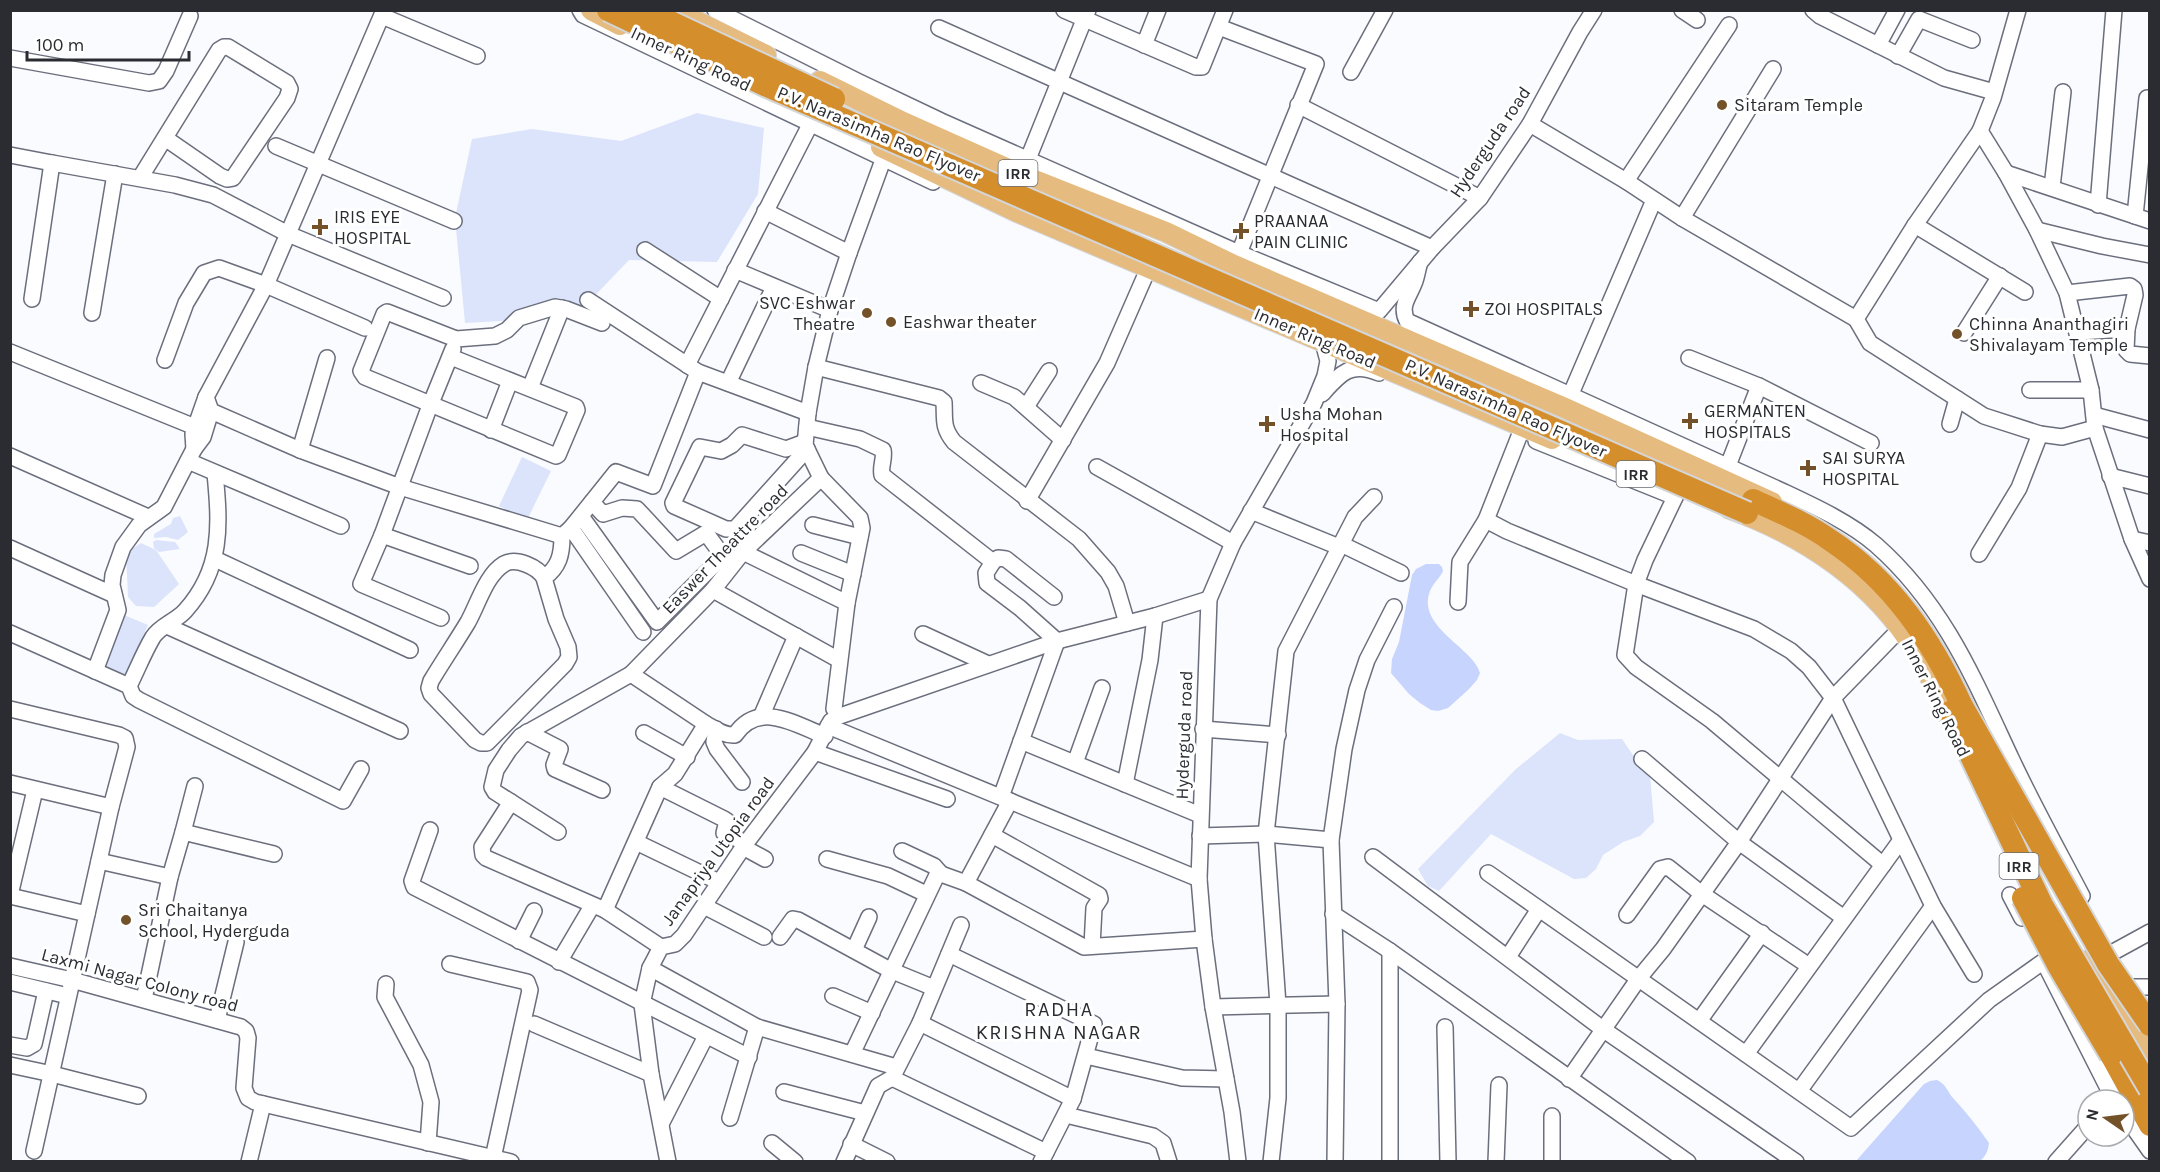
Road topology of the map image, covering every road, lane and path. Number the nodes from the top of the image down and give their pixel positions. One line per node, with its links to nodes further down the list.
1 (580, 10): 37 (street)
2 (591, 10): 37 (main road, Inner Ring Road / IRR)
3 (608, 10): 187 (highway, P.V. Narasimha Rao Flyover, bridge)
4 (645, 10): 187 (highway, P.V. Narasimha Rao Flyover, bridge)
5 (674, 10): 19 (main road, Inner Ring Road / IRR)
6 (1064, 10): 17 (street)
7 (1158, 10): 25 (street)
8 (1225, 10): 22 (street)
9 (1385, 10): 31 (street)
10 (1594, 10): 39 (street, Hyderguda road)
11 (1682, 10): 20 (street)
12 (1813, 10): 26 (street)
13 (1897, 10): 26 (street)
14 (2018, 10): 33 (street)
15 (2114, 10): 56 (street)
16 (383, 13): 27 (street); 47 (street)
17 (1087, 15): 25 (street); 32 (street)
18 (190, 16): 29 (street)
19 (714, 16): 38 (main road, Inner Ring Road / IRR); 45 (street)
20 (1697, 20)
21 (1729, 25): 52 (street)
22 (1219, 27): 25 (street); 36 (street)
23 (939, 28): 32 (street)
24 (1972, 40): 28 (street)
25 (1144, 45)
26 (1878, 45): 28 (street)
27 (477, 56)
28 (1898, 56): 33 (street)
29 (10, 58)
30 (1773, 69): 58 (street)
31 (1351, 72)
32 (1058, 82): 45 (street); 50 (street)
33 (1994, 92): 40 (street)
34 (2063, 92): 53 (street)
35 (2147, 99): 59 (street)
36 (1298, 105): 50 (street); 54 (street)
37 (813, 120): 44 (main road, Inner Ring Road / IRR); 57 (street)
38 (903, 122): 44 (street); 109 (main road, Inner Ring Road / IRR)
39 (1530, 124): 52 (street); 54 (street, Hyderguda road)
40 (1980, 131): 48 (street); 61 (street)
41 (165, 138): 41 (street); 51 (street)
42 (276, 146): 47 (street)
43 (10, 155): 46 (street)
44 (886, 155): 66 (street); 70 (main road, Inner Ring Road / IRR)
45 (1028, 159): 67 (street)
46 (52, 163): 49 (street); 78 (street)
47 (318, 163): 60 (street); 63 (street)
48 (2006, 173): 53 (street); 62 (street)
49 (115, 174): 51 (street); 83 (street)
50 (1272, 175): 64 (street); 67 (street)
51 (140, 178): 63 (street)
52 (1626, 181): 55 (street)
53 (2052, 188): 56 (street)
54 (1480, 198): 64 (street, Hyderguda road)
55 (1654, 200): 58 (street); 109 (street)
56 (2098, 205): 59 (street)
57 (765, 211): 66 (street); 71 (street)
58 (1682, 218): 84 (street)
59 (2143, 219)
60 (454, 221)
61 (1915, 225): 72 (street); 84 (street)
62 (2037, 230): 68 (street); 76 (street)
63 (288, 234): 73 (street); 77 (street)
64 (1432, 248): 69 (street, Hyderguda road)
65 (645, 250): 79 (street)
66 (849, 253): 82 (street)
67 (1239, 253): 69 (street, Hyderguda road)
68 (2150, 255)
69 (1420, 262): 109 (street)
70 (1149, 267): 91 (main road, Inner Ring Road / IRR); 122 (street)
71 (735, 270): 74 (street); 79 (street)
72 (2000, 276): 75 (street); 89 (street)
73 (266, 285): 86 (street); 97 (street); 111 (street)
74 (774, 286): 82 (street); 102 (street)
75 (2025, 292)
76 (2067, 293): 87 (street); 88 (street)
77 (443, 298)
78 (32, 299)
79 (721, 299): 99 (street)
80 (588, 300): 99 (street)
81 (562, 308): 85 (street); 90 (street); 105 (street)
82 (830, 310): 98 (street)
83 (92, 313)
84 (1857, 319): 108 (street)
85 (602, 323)
86 (365, 328)
87 (2127, 329): 88 (street); 93 (street)
88 (2078, 332): 107 (street)
89 (1964, 333)
90 (456, 339): 94 (street); 112 (street)
91 (1318, 339): 110 (street, Hyderguda road); 134 (main road, Inner Ring Road / IRR)
92 (10, 352): 116 (street)
93 (2150, 356)
94 (451, 357): 101 (street); 112 (street)
95 (327, 358): 124 (street)
96 (1689, 358): 104 (street)
97 (165, 360)
98 (816, 367): 121 (street); 136 (street)
99 (693, 369): 102 (street); 139 (street)
100 (1049, 371): 113 (street)
101 (510, 381): 105 (street); 117 (street)
102 (728, 383): 121 (street)
103 (981, 383): 113 (street)
104 (1759, 386): 123 (street); 129 (street)
105 (530, 388): 117 (street)
106 (2030, 390): 107 (street)
107 (2091, 390): 114 (street)
108 (1957, 399): 115 (street); 120 (street)
109 (1567, 402): 129 (main road, Inner Ring Road / IRR)
110 (1314, 403): 119 (street); 137 (street, Hyderguda road)
111 (208, 404): 116 (street); 124 (street); 125 (street)
112 (430, 404): 117 (street); 132 (street)
113 (1026, 407): 122 (street)
114 (2094, 421): 118 (street); 120 (street); 130 (street)
115 (1950, 424)
116 (195, 427): 125 (street)
117 (491, 430)
118 (2150, 430)
119 (1520, 434): 134 (street); 140 (street)
120 (2040, 434): 152 (street)
121 (803, 439): 121 (street); 131 (street); 154 (street)
122 (1063, 440): 136 (street)
123 (1871, 443)
124 (300, 450): 132 (street)
125 (191, 455): 128 (street); 138 (street)
126 (10, 456): 138 (street)
127 (1097, 467): 146 (street)
128 (215, 473): 142 (street); 153 (street)
129 (1725, 474): 187 (main road, Inner Ring Road / IRR); 265 (street)
130 (2110, 476): 133 (street); 145 (street)
131 (821, 478): 144 (street); 150 (street, Easwer Theattre road)
132 (400, 486): 139 (street); 143 (street)
133 (2150, 486)
134 (1677, 494): 160 (street); 172 (main road, Inner Ring Road / IRR)
135 (1374, 497): 148 (street)
136 (1027, 501): 170 (street)
137 (1251, 511): 146 (street, Hyderguda road); 148 (street)
138 (148, 517): 162 (street)
139 (585, 519): 139 (street); 158 (street); 173 (street)
140 (1486, 520): 160 (street); 165 (street)
141 (813, 525): 144 (street)
142 (341, 526)
143 (382, 535): 155 (street); 169 (street)
144 (860, 537): 157 (street)
145 (2132, 539): 147 (street); 159 (street)
146 (1233, 543): 164 (street, Hyderguda road)
147 (2150, 543)
148 (1340, 546): 156 (street); 195 (street)
149 (10, 548): 162 (street)
150 (743, 552): 161 (street, Easwer Theattre road); 166 (street)
151 (801, 554): 157 (street)
152 (1978, 554)
153 (215, 559): 171 (street); 178 (street)
154 (993, 562): 163 (street); 177 (street)
155 (470, 567)
156 (1401, 573)
157 (853, 574): 166 (street)
158 (544, 578): 158 (street)
159 (2150, 579)
160 (1636, 584): 185 (street); 202 (street)
161 (713, 590): 176 (street); 182 (street, Easwer Theattre road)
162 (114, 595): 181 (street)
163 (1054, 597)
164 (1209, 599): 168 (street); 191 (street, Hyderguda road)
165 (1458, 602)
166 (847, 603): 179 (street)
167 (1394, 607): 221 (street)
168 (1155, 616): 170 (street); 205 (street)
169 (441, 618)
170 (1127, 623): 177 (street)
171 (167, 626): 183 (street); 192 (street)
172 (1900, 629): 185 (street); 187 (main road, Inner Ring Road / IRR)
173 (643, 632)
174 (10, 633): 181 (street)
175 (922, 634): 180 (street)
176 (796, 636): 179 (street); 188 (street)
177 (1056, 641): 180 (street); 196 (street)
178 (410, 650)
179 (839, 660): 189 (street)
180 (988, 664): 189 (street)
181 (95, 671): 183 (street)
182 (631, 674): 190 (street); 193 (street, Easwer Theattre road)
183 (129, 686): 201 (street)
184 (1102, 688): 200 (street)
185 (1833, 698): 202 (street); 222 (street)
186 (10, 709): 213 (street)
187 (1957, 709): 270 (main road, Inner Ring Road / IRR); 298 (highway, bridge); 311 (highway, P.V. Narasimha Rao Flyover, bridge); 320 (highway, P.V. Narasimha Rao Flyover, bridge); 324 (main road, Inner Ring Road / IRR); 332 (highway, bridge)
188 (761, 717): 189 (street); 190 (street)
189 (832, 722): 197 (street, Janapriya Utopia road); 211 (street)
190 (711, 727): 198 (street); 203 (street)
191 (1203, 729): 195 (street); 214 (street, Hyderguda road)
192 (400, 730)
193 (527, 732): 209 (street); 212 (street, Easwer Theattre road)
194 (644, 733): 198 (street)
195 (1278, 735): 218 (street)
196 (1021, 741): 200 (street); 211 (street)
197 (815, 752): 210 (street); 225 (street, Janapriya Utopia road)
198 (687, 757): 207 (street)
199 (1642, 759): 224 (street)
200 (1074, 763): 205 (street)
201 (361, 769)
202 (1779, 779): 224 (street); 232 (street)
203 (742, 782)
204 (10, 783): 208 (street)
205 (1125, 784): 214 (street)
206 (195, 786): 216 (street)
207 (660, 787): 223 (street); 225 (street)
208 (35, 790): 213 (street); 241 (street)
209 (602, 790)
210 (947, 799)
211 (1005, 799): 219 (street); 236 (street)
212 (511, 802): 217 (street, Easwer Theattre road); 245 (street)
213 (111, 807): 231 (street)
214 (1200, 815): 220 (street, Hyderguda road)
215 (430, 830): 259 (street)
216 (183, 832): 227 (street); 235 (street)
217 (558, 832)
218 (1266, 834): 220 (street); 221 (street); 290 (street)
219 (992, 835): 238 (street); 261 (street)
220 (1200, 836): 236 (street, Hyderguda road)
221 (1331, 840): 249 (street)
222 (1901, 840): 232 (street); 244 (street)
223 (636, 842): 237 (street); 245 (street)
224 (1739, 842): 240 (street); 252 (street)
225 (745, 845): 229 (street); 237 (street, Janapriya Utopia road)
226 (902, 851): 234 (street)
227 (274, 854)
228 (1373, 856): 267 (street)
229 (765, 859)
230 (827, 859): 239 (street)
231 (99, 861): 235 (street); 248 (street)
232 (1883, 865): 252 (street)
233 (1488, 873): 246 (street)
234 (941, 874): 238 (street); 239 (street)
235 (170, 877): 287 (street)
236 (1199, 879): 258 (street, Hyderguda road)
237 (719, 882): 243 (street, Janapriya Utopia road)
238 (966, 883): 261 (street)
239 (926, 894): 275 (street)
240 (1702, 894): 250 (street); 255 (street); 277 (street)
241 (10, 895): 248 (street)
242 (2010, 895): 268 (street)
243 (704, 906): 256 (street); 262 (street, Janapriya Utopia road)
244 (1933, 906): 276 (street); 321 (street)
245 (598, 908): 262 (street); 269 (street)
246 (1539, 909): 267 (street); 277 (street)
247 (534, 911): 259 (street)
248 (87, 914): 278 (street)
249 (1333, 914): 264 (street); 289 (street)
250 (1626, 915)
251 (869, 917): 263 (street)
252 (1844, 918): 273 (street)
253 (961, 926): 266 (street)
254 (2150, 932): 265 (street)
255 (1762, 933): 273 (street); 295 (street)
256 (764, 937)
257 (780, 938): 263 (street)
258 (1204, 939): 261 (street); 291 (street, Hyderguda road)
259 (519, 941): 269 (street)
260 (236, 942): 294 (street)
261 (1092, 946)
262 (661, 947): 274 (street, Janapriya Utopia road)
263 (854, 950): 275 (street)
264 (1390, 951): 317 (street); 353 (street)
265 (2112, 952): 270 (street); 284 (street)
266 (949, 954): 282 (street); 309 (street)
267 (1508, 957): 301 (street)
268 (2044, 961): 319 (street); 321 (street)
269 (560, 962): 288 (street)
270 (2095, 963): 284 (main road, Inner Ring Road / IRR)
271 (450, 964): 342 (street)
272 (10, 966): 278 (street, Laxmi Nagar Colony road)
273 (1809, 966): 306 (street)
274 (650, 968): 288 (street, Janapriya Utopia road); 299 (street)
275 (890, 970): 282 (street); 292 (street)
276 (1974, 974)
277 (1638, 978): 295 (street); 301 (street)
278 (72, 980): 285 (street); 287 (street, Laxmi Nagar Colony road)
279 (10, 982): 283 (street)
280 (386, 984): 335 (street)
281 (2150, 987): 284 (street)
282 (934, 988): 296 (street)
283 (46, 991): 285 (street); 304 (street)
284 (2123, 992): 293 (street); 308 (main road, Inner Ring Road / IRR)
285 (68, 996): 305 (street)
286 (834, 996): 292 (street)
287 (144, 999): 294 (street, Laxmi Nagar Colony road)
288 (642, 1004): 302 (street); 315 (street, Janapriya Utopia road)
289 (1337, 1004): 290 (street); 352 (street)
290 (1278, 1005): 291 (street); 351 (street)
291 (1213, 1007): 316 (street, Hyderguda road)
292 (872, 1013): 307 (street)
293 (2150, 1014)
294 (217, 1020): 326 (street, Laxmi Nagar Colony road)
295 (1699, 1021): 306 (street)
296 (920, 1023): 313 (street); 325 (street)
297 (534, 1024): 315 (street)
298 (2150, 1025)
299 (757, 1027): 307 (street); 310 (street)
300 (1445, 1028): 354 (street)
301 (1604, 1030): 317 (street); 358 (street)
302 (706, 1036): 310 (street); 331 (street)
303 (10, 1045): 304 (street)
304 (33, 1045): 305 (street)
305 (56, 1051): 314 (street)
306 (1746, 1053): 321 (street)
307 (852, 1054): 313 (street)
308 (2150, 1054)
309 (1086, 1056): 316 (street); 325 (street)
310 (748, 1057): 330 (street)
311 (2150, 1062)
312 (10, 1065): 314 (street)
313 (894, 1072): 327 (street); 341 (street)
314 (52, 1074): 323 (street); 338 (street)
315 (651, 1074): 331 (street, Janapriya Utopia road)
316 (1226, 1079): 350 (street, Hyderguda road)
317 (1569, 1079): 357 (street)
318 (1499, 1085): 355 (street)
319 (2107, 1088)
320 (2150, 1089)
321 (1799, 1090)
322 (784, 1092): 327 (street)
323 (138, 1096)
324 (2150, 1097)
325 (1073, 1099): 328 (street)
326 (263, 1104): 335 (street); 343 (street)
327 (866, 1113): 337 (street)
328 (1066, 1115): 341 (street); 349 (street)
329 (1552, 1116): 356 (street)
330 (730, 1118)
331 (662, 1124): 345 (street, Janapriya Utopia road)
332 (2150, 1125)
333 (2136, 1131): 339 (street)
334 (2076, 1139): 359 (street)
335 (429, 1143): 340 (street)
336 (772, 1143): 346 (street)
337 (851, 1144): 347 (street); 348 (street)
338 (34, 1150)
339 (2150, 1151)
340 (467, 1157): 342 (street)
341 (1043, 1157)
342 (493, 1158): 344 (street)
343 (249, 1161)
344 (511, 1161)
345 (668, 1161)
346 (795, 1161)
347 (844, 1161)
348 (887, 1161)
349 (1169, 1161)
350 (1238, 1161)
351 (1271, 1161)
352 (1335, 1161)
353 (1390, 1161)
354 (1448, 1161)
355 (1496, 1161)
356 (1552, 1161)
357 (1688, 1161)
358 (1796, 1161)
359 (2055, 1161)

